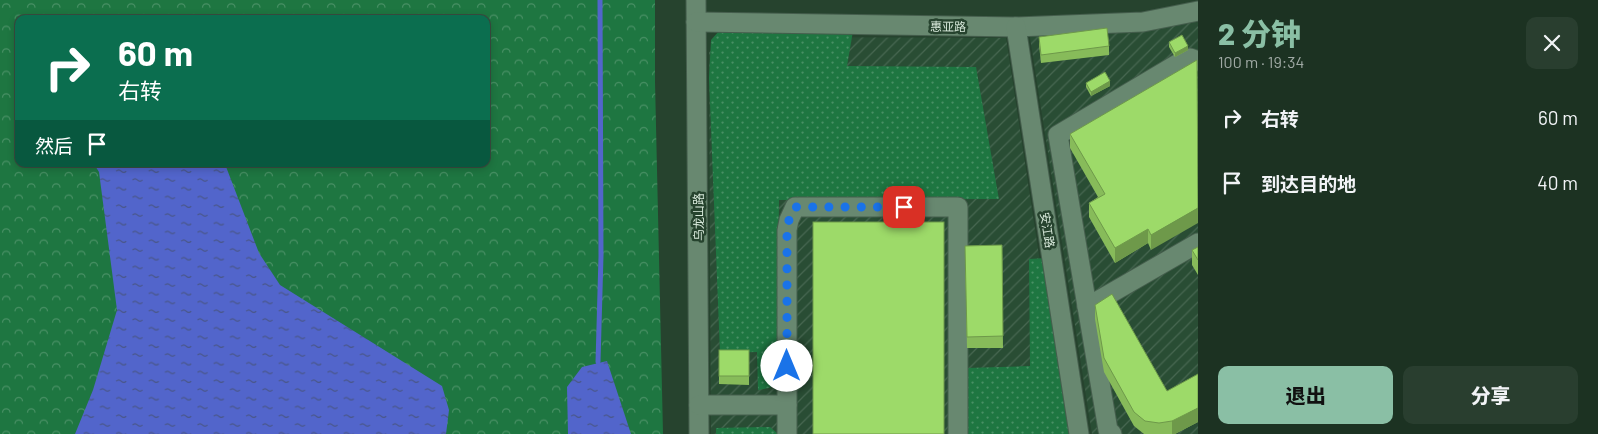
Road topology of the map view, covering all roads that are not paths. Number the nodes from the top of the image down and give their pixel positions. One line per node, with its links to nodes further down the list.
1 (696, 0): 3 (street, 乌龙山路)
2 (1198, 10): 4 (street, 惠亚路)
3 (696, 22): 4 (street, 惠亚路); 8 (street, 乌龙山路)
4 (1016, 27): 13 (street, 安江路)
5 (1198, 61): 7 (street)
6 (1198, 242): 7 (street)
7 (1087, 306): 14 (street)
8 (699, 404): 9 (street); 10 (street, 乌龙山路)
9 (787, 405): 11 (street); 12 (street)
10 (699, 434)
11 (787, 434)
12 (958, 434)
13 (1079, 434)
14 (1112, 434)

